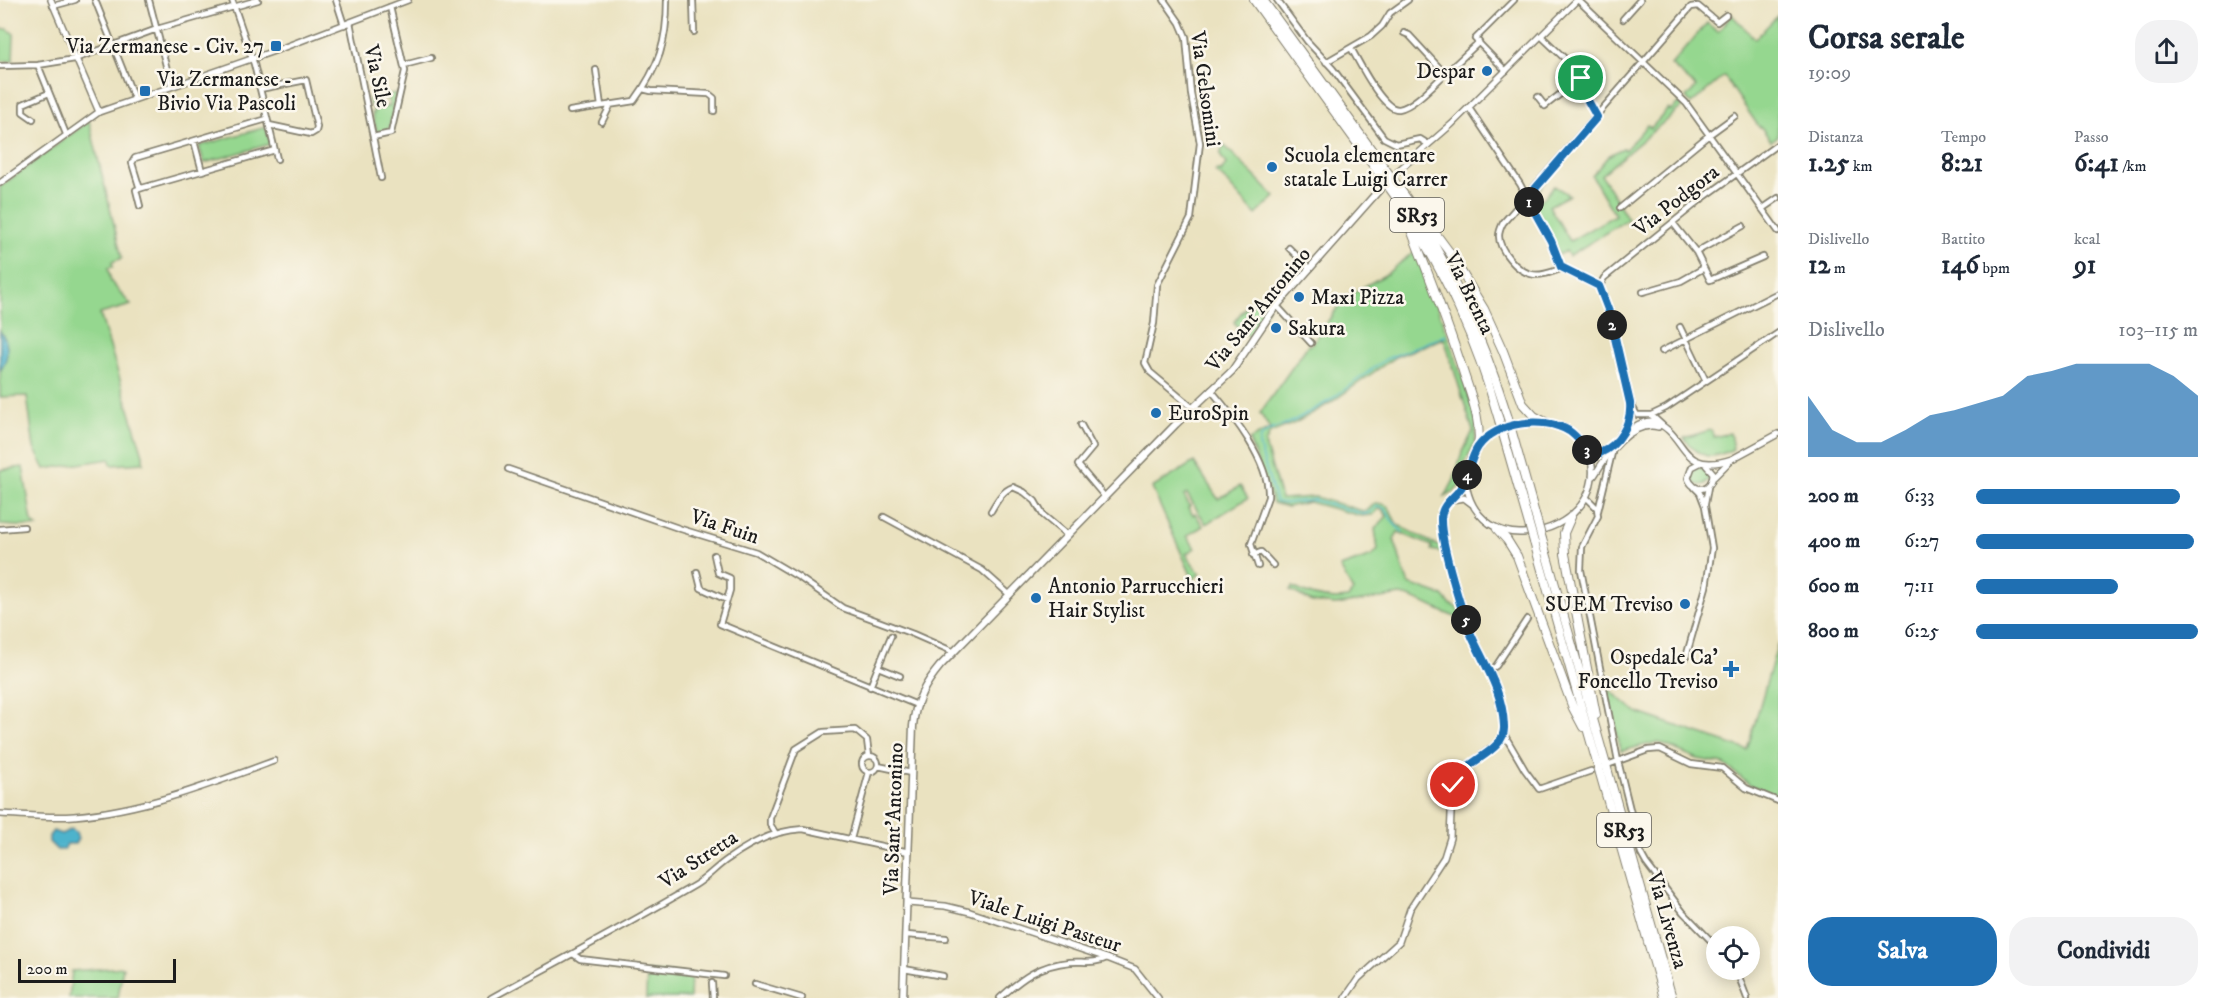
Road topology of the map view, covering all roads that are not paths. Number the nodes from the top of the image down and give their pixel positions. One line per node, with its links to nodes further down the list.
1 (75, 0): 18 (street)
2 (95, 0): 29 (street)
3 (149, 0): 24 (street)
4 (232, 0): 19 (street)
5 (258, 0): 19 (street)
6 (336, 0): 23 (street, Via Sile)
7 (408, 0): 20 (street)
8 (667, 0): 45 (street)
9 (693, 0): 25 (street)
10 (1164, 0): 104 (street, Via Gelsomini)
11 (1254, 0): 79 (highway, Via Brenta / SR53)
12 (1263, 0): 68 (highway, Via Brenta / SR53)
13 (1277, 0): 34 (street)
14 (1408, 0): 30 (street)
15 (1514, 0): 28 (street)
16 (1577, 0): 27 (street); 35 (street)
17 (1640, 0): 22 (street)
18 (52, 3): 33 (street)
19 (234, 7): 24 (street); 31 (street)
20 (390, 7): 23 (street); 37 (street, Via Sile)
21 (1726, 15): 35 (street)
22 (1623, 19)
23 (347, 24): 31 (street); 63 (street, Via Sile)
24 (157, 29): 29 (street); 43 (street)
25 (694, 32)
26 (1404, 33): 41 (street)
27 (1541, 36): 40 (street); 42 (street)
28 (1479, 42): 40 (street); 41 (street)
29 (113, 46): 33 (street); 48 (street)
30 (1350, 48): 34 (street); 41 (street)
31 (252, 58): 43 (street); 44 (street)
32 (431, 58): 37 (street, Via Sile)
33 (75, 59): 36 (street); 54 (street)
34 (1326, 62): 65 (street)
35 (1642, 64): 56 (street); 62 (street)
36 (38, 65): 38 (street); 46 (street)
37 (404, 65): 63 (street, Via Sile)
38 (0, 66)
39 (596, 70): 50 (street)
40 (1506, 70): 51 (street)
41 (1444, 74)
42 (1577, 81): 47 (street); 56 (street)
43 (171, 85): 48 (street)
44 (260, 89): 58 (street); 60 (street)
45 (643, 89): 49 (street); 53 (street)
46 (49, 93): 57 (street); 61 (street)
47 (1538, 97)
48 (134, 98): 54 (street)
49 (611, 104): 50 (street); 59 (street)
50 (601, 106): 52 (street)
51 (1468, 108): 65 (street); 77 (street)
52 (570, 111)
53 (714, 111)
54 (99, 112): 61 (street)
55 (1735, 116): 62 (street)
56 (1597, 117): 77 (street)
57 (33, 119)
58 (267, 119): 60 (street); 64 (street)
59 (602, 122)
60 (269, 125): 67 (street)
61 (66, 134): 74 (street)
62 (1709, 135): 72 (street); 81 (street)
63 (373, 137): 73 (street, Via Sile)
64 (194, 141): 71 (street); 75 (street)
65 (1428, 144): 70 (street)
66 (1778, 144): 72 (street, Via Podgora)
67 (275, 150): 69 (street); 71 (street)
68 (1375, 155): 106 (highway, Via Brenta / SR53); 107 (highway)
69 (277, 159)
70 (1399, 170)
71 (202, 171): 75 (street)
72 (1736, 173): 82 (street); 83 (street, Via Podgora)
73 (381, 178)
74 (0, 183)
75 (142, 188): 80 (street)
76 (1380, 189): 91 (main road, Via Sant'Antonino)
77 (1527, 198): 89 (street); 89 (street)
78 (1778, 198): 82 (street)
79 (1401, 204): 106 (highway, Via Brenta / SR53); 112 (highway)
80 (140, 206)
81 (1620, 208)
82 (1762, 210): 85 (street)
83 (1673, 223): 87 (street); 92 (street, Via Podgora)
84 (1743, 226): 87 (street)
85 (1778, 231)
86 (1288, 248): 91 (street)
87 (1696, 252): 90 (street)
88 (1763, 257): 90 (street)
89 (1563, 268): 92 (street)
90 (1704, 268): 93 (street)
91 (1310, 269): 95 (main road, Via Sant'Antonino)
92 (1599, 286): 103 (street)
93 (1643, 292)
94 (1778, 293): 98 (street)
95 (1277, 306): 99 (street); 102 (main road, Via Sant'Antonino)
96 (1680, 327): 98 (street)
97 (1778, 333): 101 (street)
98 (1686, 339): 100 (street); 101 (street)
99 (1311, 343)
100 (1662, 351)
101 (1706, 381): 105 (street)
102 (1211, 390): 104 (main road, Via Sant'Antonino); 140 (street)
103 (1630, 403): 105 (street); 111 (street)
104 (1193, 408): 125 (main road, Via Sant'Antonino)
105 (1651, 415): 109 (street)
106 (1504, 419): 138 (highway, Via Brenta / SR53, bridge)
107 (1545, 422): 112 (street); 113 (street)
108 (1081, 425): 125 (street)
109 (1666, 429): 111 (street); 114 (street); 115 (street)
110 (1778, 434): 116 (street)
111 (1616, 442): 113 (street)
112 (1478, 448): 120 (street)
113 (1585, 448): 122 (street)
114 (1613, 450): 122 (street); 131 (street)
115 (1685, 452): 117 (street); 119 (street)
116 (1732, 459): 117 (street); 121 (street)
117 (1704, 464): 119 (street); 121 (street)
118 (508, 468): 148 (street, Via Fuin)
119 (1690, 469): 124 (street)
120 (1467, 475): 127 (street); 128 (street)
121 (1714, 477): 123 (street)
122 (1593, 478): 126 (street)
123 (1708, 487): 124 (street); 129 (street)
124 (1695, 488): 129 (street)
125 (1106, 497): 137 (main road, Via Sant'Antonino)
126 (1587, 498): 131 (street); 133 (street)
127 (1449, 501): 128 (street); 151 (street)
128 (1473, 504): 136 (street)
129 (1705, 506): 149 (street)
130 (991, 511): 137 (street)
131 (1598, 511): 159 (street)
132 (884, 517): 144 (street)
133 (1571, 517): 136 (street); 156 (highway)
134 (24, 527): 135 (street)
135 (0, 529)
136 (1497, 529): 156 (highway)
137 (1067, 535): 144 (main road, Via Sant'Antonino)
138 (1538, 541): 156 (highway, Via Livenza / SR53)
139 (714, 555): 145 (street)
140 (1253, 555): 141 (street); 142 (street)
141 (1273, 565)
142 (1258, 566)
143 (697, 572): 145 (street)
144 (1010, 595): 148 (main road, Via Sant'Antonino)
145 (727, 600): 153 (street)
146 (1527, 618): 151 (street)
147 (891, 636): 150 (street)
148 (954, 652): 154 (main road, Via Sant'Antonino)
149 (1686, 657)
150 (878, 667): 152 (street); 153 (street)
151 (1490, 670): 155 (street)
152 (900, 676)
153 (870, 687): 154 (street)
154 (917, 705): 164 (main road, Via Sant'Antonino)
155 (1504, 734): 162 (street); 182 (street)
156 (1596, 747): 189 (highway, Via Livenza / SR53); 190 (highway, Via Livenza / SR53)
157 (869, 756): 161 (street); 163 (street); 167 (street)
158 (274, 760): 166 (street)
159 (1618, 761): 160 (street); 165 (street); 172 (street)
160 (1610, 764)
161 (878, 766): 163 (street); 164 (street)
162 (1591, 771)
163 (869, 772): 168 (street)
164 (911, 772): 169 (main road, Via Sant'Antonino)
165 (1778, 801)
166 (0, 814)
167 (776, 834): 168 (street, Via Stretta); 174 (street, Via Stretta)
168 (851, 839): 169 (street, Via Stretta)
169 (909, 852): 170 (main road, Via Sant'Antonino)
170 (907, 903): 171 (main road, Via Sant'Antonino); 175 (street, Viale Luigi Pasteur)
171 (906, 935): 173 (street); 176 (main road, Via Sant'Antonino)
172 (1706, 936)
173 (946, 938)
174 (573, 954): 177 (street); 183 (street, Via Stretta)
175 (1107, 958): 187 (street); 188 (street, Viale Luigi Pasteur)
176 (904, 969): 178 (street); 186 (main road, Via Sant'Antonino)
177 (724, 976)
178 (943, 976)
179 (1740, 980): 191 (street)
180 (712, 983): 184 (street)
181 (755, 984): 185 (street)
182 (1349, 997)
183 (491, 998)
184 (713, 998)
185 (802, 998)
186 (903, 998)
187 (1000, 998)
188 (1158, 998)
189 (1664, 998)
190 (1672, 998)
191 (1747, 998)

